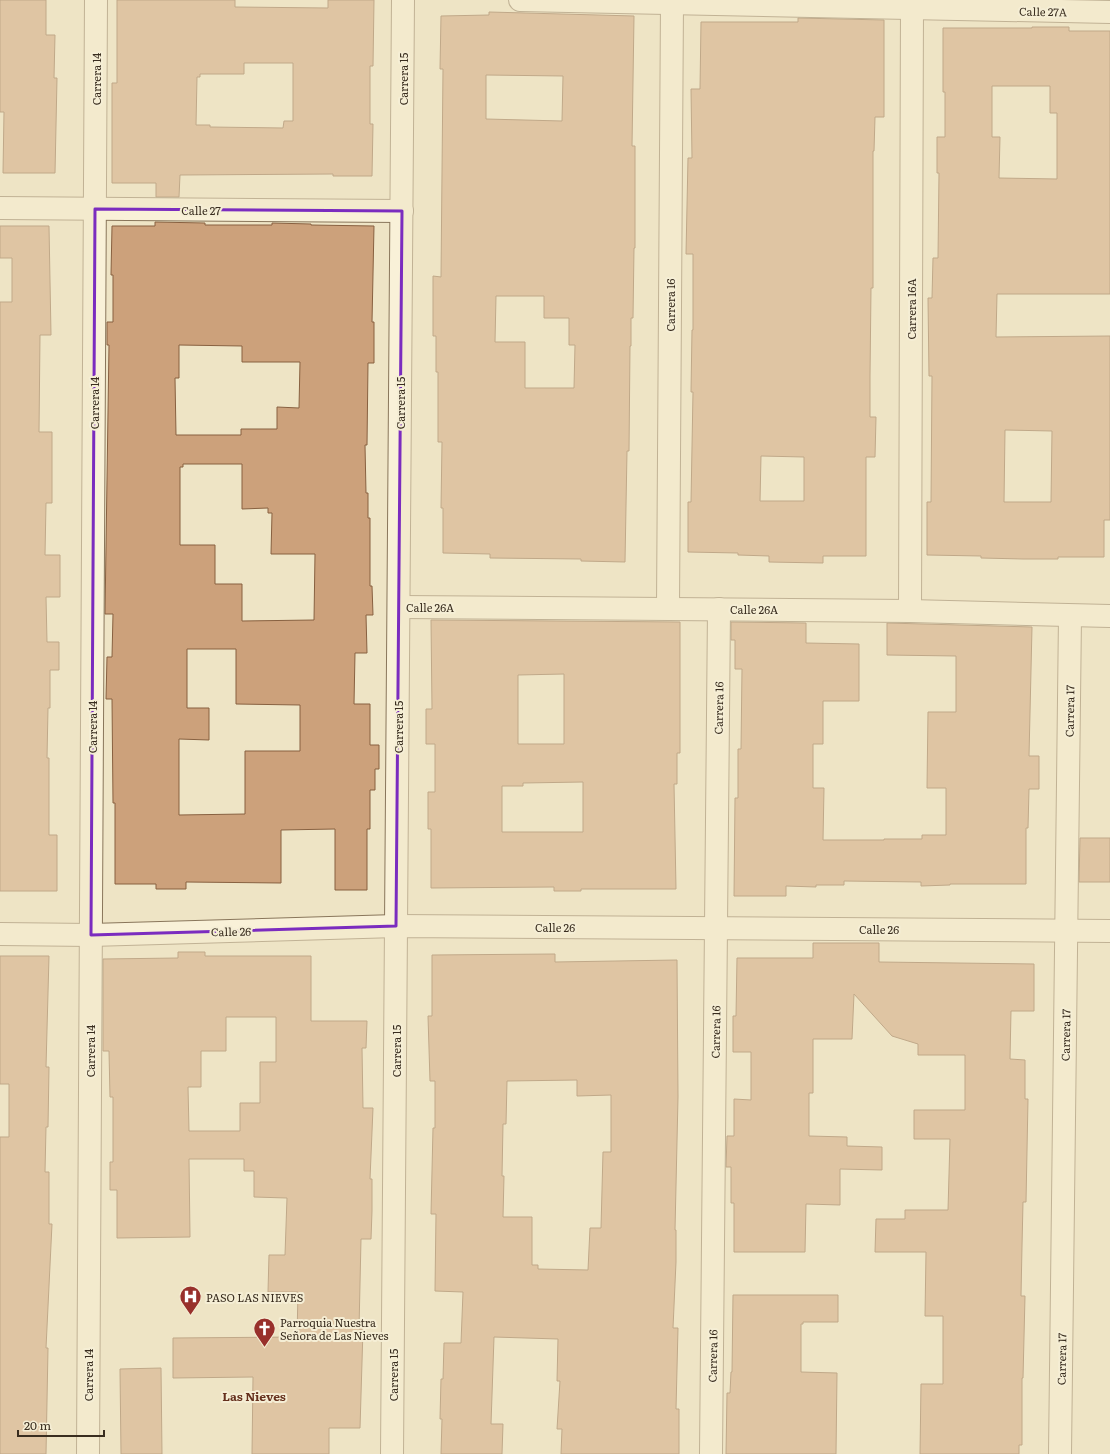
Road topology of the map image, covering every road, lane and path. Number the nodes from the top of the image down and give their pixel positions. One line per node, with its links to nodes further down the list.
1 (96, 0): 9 (street, Carrera 14)
2 (403, 0): 10 (street, Carrera 15)
3 (520, 0): 4 (street, Calle 27A)
4 (672, 3): 6 (street, Calle 27A); 12 (street, Carrera 16)
5 (947, 4): 6 (street, Calle 27A); 7 (street, Calle 27A)
6 (912, 7): 14 (street, Carrera 16A)
7 (1110, 12)
8 (0, 208): 9 (street, Calle 27)
9 (95, 209): 10 (street, Calle 27); 22 (street, Carrera 14)
10 (402, 211): 11 (street, Carrera 15)
11 (399, 607): 12 (street, Calle 26A); 17 (street, Carrera 15)
12 (668, 608): 13 (street, Calle 26A)
13 (719, 609): 14 (street, Calle 26A); 18 (street, Carrera 16)
14 (910, 611): 15 (street, Calle 26A)
15 (1070, 616): 16 (street, Calle 26A); 19 (street, Carrera 17)
16 (1110, 616)
17 (396, 926): 18 (street, Calle 26); 22 (street, Calle 26); 24 (street, Carrera 15)
18 (716, 928): 19 (street, Calle 26); 25 (street, Carrera 16)
19 (1066, 930): 20 (street, Calle 26); 26 (street, Carrera 17)
20 (1110, 931)
21 (0, 934): 22 (street, Calle 26)
22 (91, 935): 23 (street, Carrera 14)
23 (88, 1454)
24 (392, 1454)
25 (711, 1454)
26 (1060, 1454)

